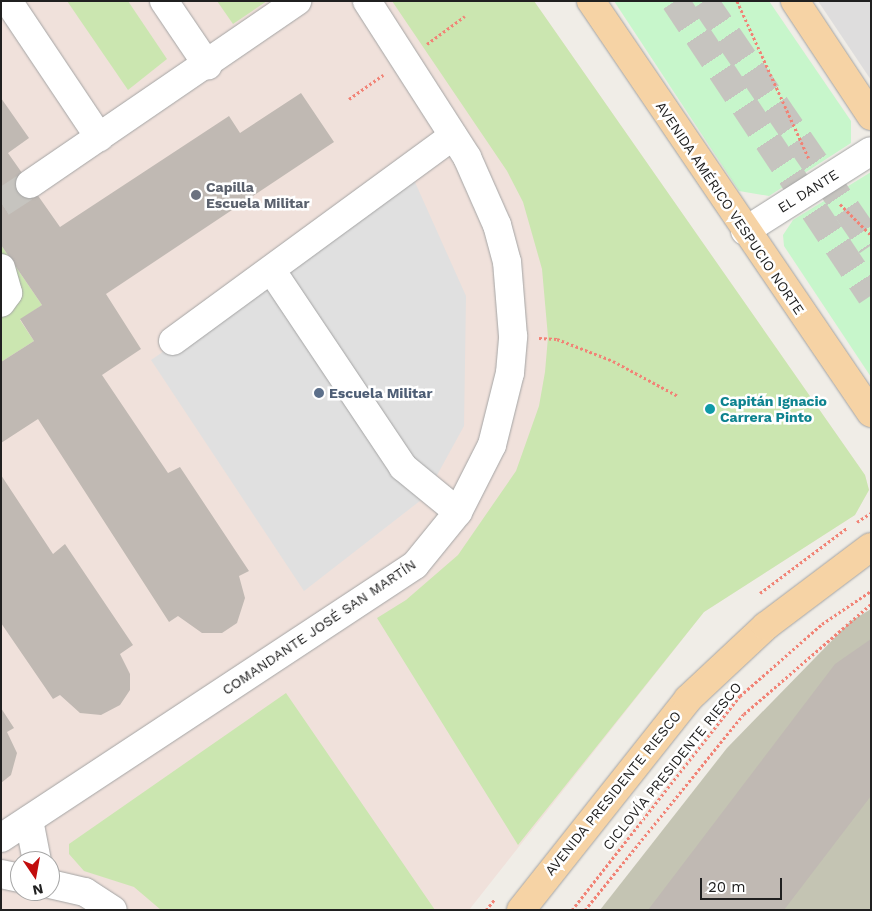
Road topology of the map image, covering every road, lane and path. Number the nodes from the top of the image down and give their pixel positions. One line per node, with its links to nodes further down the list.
1 (8, 1): 14 (street)
2 (164, 1): 10 (street)
3 (297, 1): 10 (street)
4 (367, 1): 9 (street, COMANDANTE JOSÉ SAN MARTÍN)
5 (591, 1): 18 (main road, AVENIDA AMÉRICO VESPUCIO NORTE)
6 (737, 1): 16 (path)
7 (795, 1): 12 (main road)
8 (465, 16): 9 (path)
9 (404, 60): 11 (path); 13 (street, COMANDANTE JOSÉ SAN MARTÍN)
10 (208, 66): 14 (street)
11 (349, 99)
12 (871, 116)
13 (453, 136): 21 (street); 23 (street, COMANDANTE JOSÉ SAN MARTÍN)
14 (99, 137): 17 (street)
15 (871, 151): 16 (street, EL DANTE)
16 (824, 181): 18 (street, EL DANTE); 19 (path)
17 (30, 184)
18 (744, 231): 26 (main road, AVENIDA AMÉRICO VESPUCIO NORTE)
19 (871, 235)
20 (1, 268): 22 (street)
21 (272, 270): 24 (street); 27 (street)
22 (1, 303)
23 (513, 336): 25 (path); 27 (street, COMANDANTE JOSÉ SAN MARTÍN)
24 (173, 341)
25 (678, 396)
26 (871, 413)
27 (458, 512): 31 (street, COMANDANTE JOSÉ SAN MARTÍN)
28 (871, 547): 36 (main road, AVENIDA PRESIDENTE RIESCO)
29 (871, 591): 37 (path, CICLOVÍA PRESIDENTE RIESCO)
30 (871, 604): 38 (path)
31 (28, 820): 32 (street, COMANDANTE JOSÉ SAN MARTÍN); 33 (street)
32 (1, 838)
33 (35, 851)
34 (60, 885): 35 (street)
35 (113, 910)
36 (520, 910)
37 (572, 910)
38 (585, 910)

